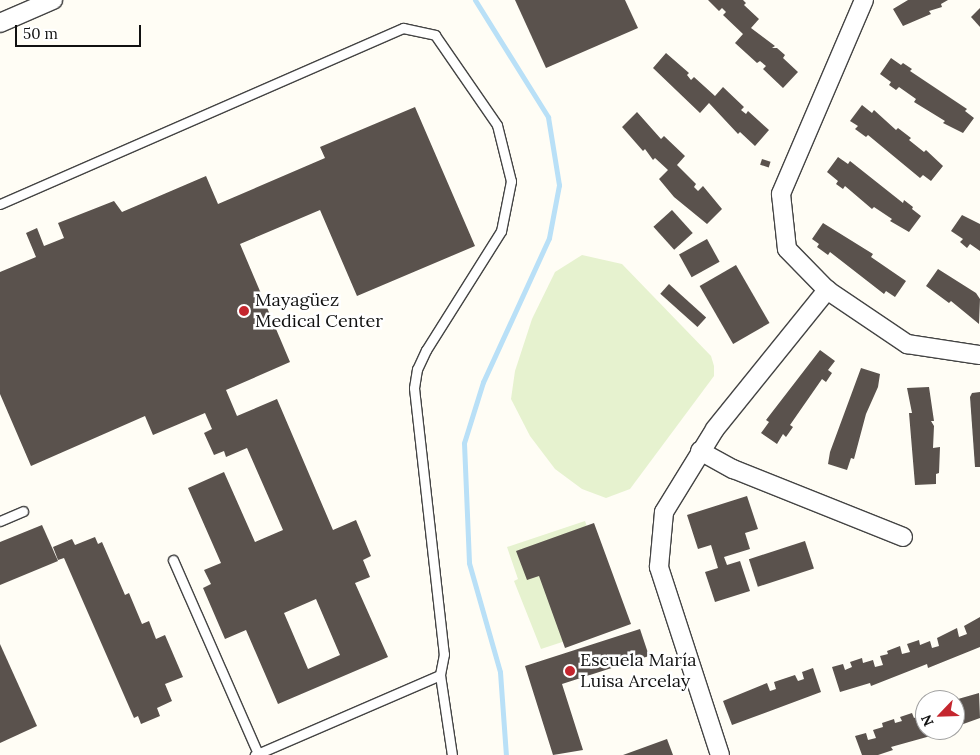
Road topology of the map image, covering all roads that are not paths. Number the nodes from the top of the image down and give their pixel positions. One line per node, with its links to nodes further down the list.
1 (53, 0): 3 (street)
2 (864, 0): 5 (street)
3 (0, 23)
4 (0, 204): 12 (lane)
5 (827, 290): 6 (street); 7 (street)
6 (980, 355)
7 (700, 451): 10 (street); 15 (street)
8 (23, 511): 9 (lane)
9 (0, 521)
10 (903, 537)
11 (173, 560): 13 (lane)
12 (440, 675): 13 (lane); 14 (lane)
13 (257, 754)
14 (452, 755)
15 (720, 755)

